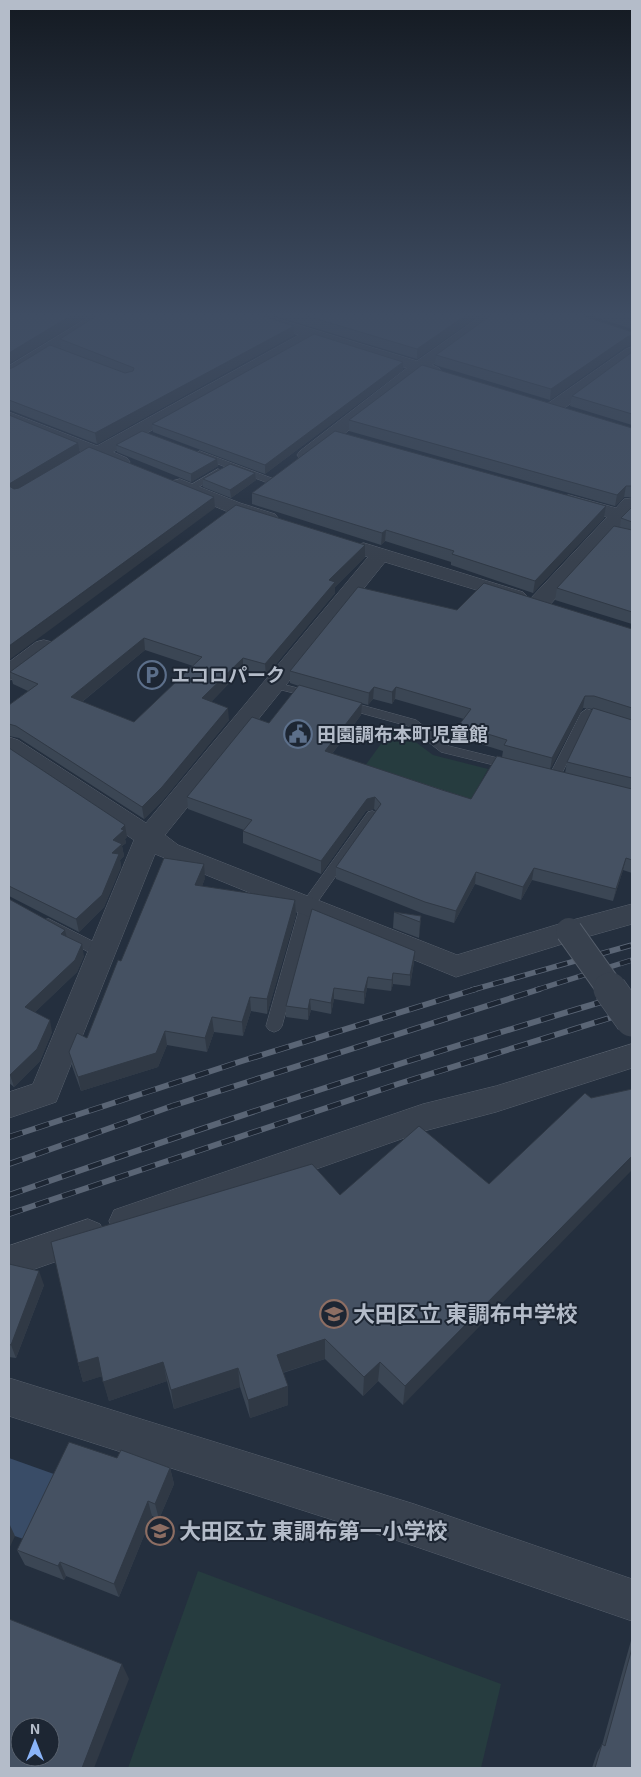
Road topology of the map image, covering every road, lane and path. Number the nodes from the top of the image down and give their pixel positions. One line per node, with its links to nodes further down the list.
1 (205, 396): 11 (street)
2 (381, 396): 8 (street)
3 (570, 396): 5 (street)
4 (535, 403): 5 (street)
5 (553, 408): 6 (street)
6 (571, 414)
7 (9, 417): 11 (street)
8 (332, 434): 9 (street); 17 (street)
9 (352, 439)
10 (193, 452): 12 (lane)
11 (92, 453): 13 (street)
12 (229, 465): 15 (lane); 17 (lane)
13 (134, 467)
14 (161, 478): 15 (street)
15 (188, 489): 17 (street)
16 (553, 496): 18 (street)
17 (246, 499): 19 (street)
18 (618, 520): 21 (street)
19 (289, 525)
20 (344, 542): 21 (street)
21 (381, 554): 24 (street)
22 (57, 638): 23 (street)
23 (9, 673)
24 (274, 685): 27 (lane); 30 (street)
25 (632, 727): 28 (lane)
26 (9, 745): 30 (street)
27 (518, 767)
28 (554, 776)
29 (372, 816): 31 (lane)
30 (148, 838): 31 (street); 35 (street)
31 (306, 906): 34 (street); 37 (lane)
32 (632, 914): 34 (street)
33 (34, 916): 35 (lane)
34 (569, 931): 36 (street, bridge)
35 (102, 952): 39 (street)
36 (632, 1020)
37 (274, 1026)
38 (632, 1056): 40 (street)
39 (9, 1105)
40 (9, 1262)
41 (9, 1397): 42 (street)
42 (632, 1600)

